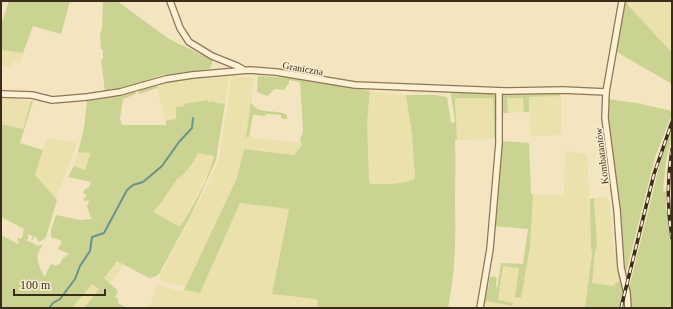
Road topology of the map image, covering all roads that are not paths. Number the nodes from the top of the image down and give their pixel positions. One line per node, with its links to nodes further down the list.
1 (170, 1): 3 (street)
2 (622, 1): 5 (street, Kombatantów)
3 (244, 70): 4 (street, Graniczna); 6 (street, Graniczna)
4 (499, 91): 5 (street, Graniczna); 7 (street)
5 (606, 92): 8 (street, Kombatantów)
6 (1, 94)
7 (480, 308)
8 (628, 308)

